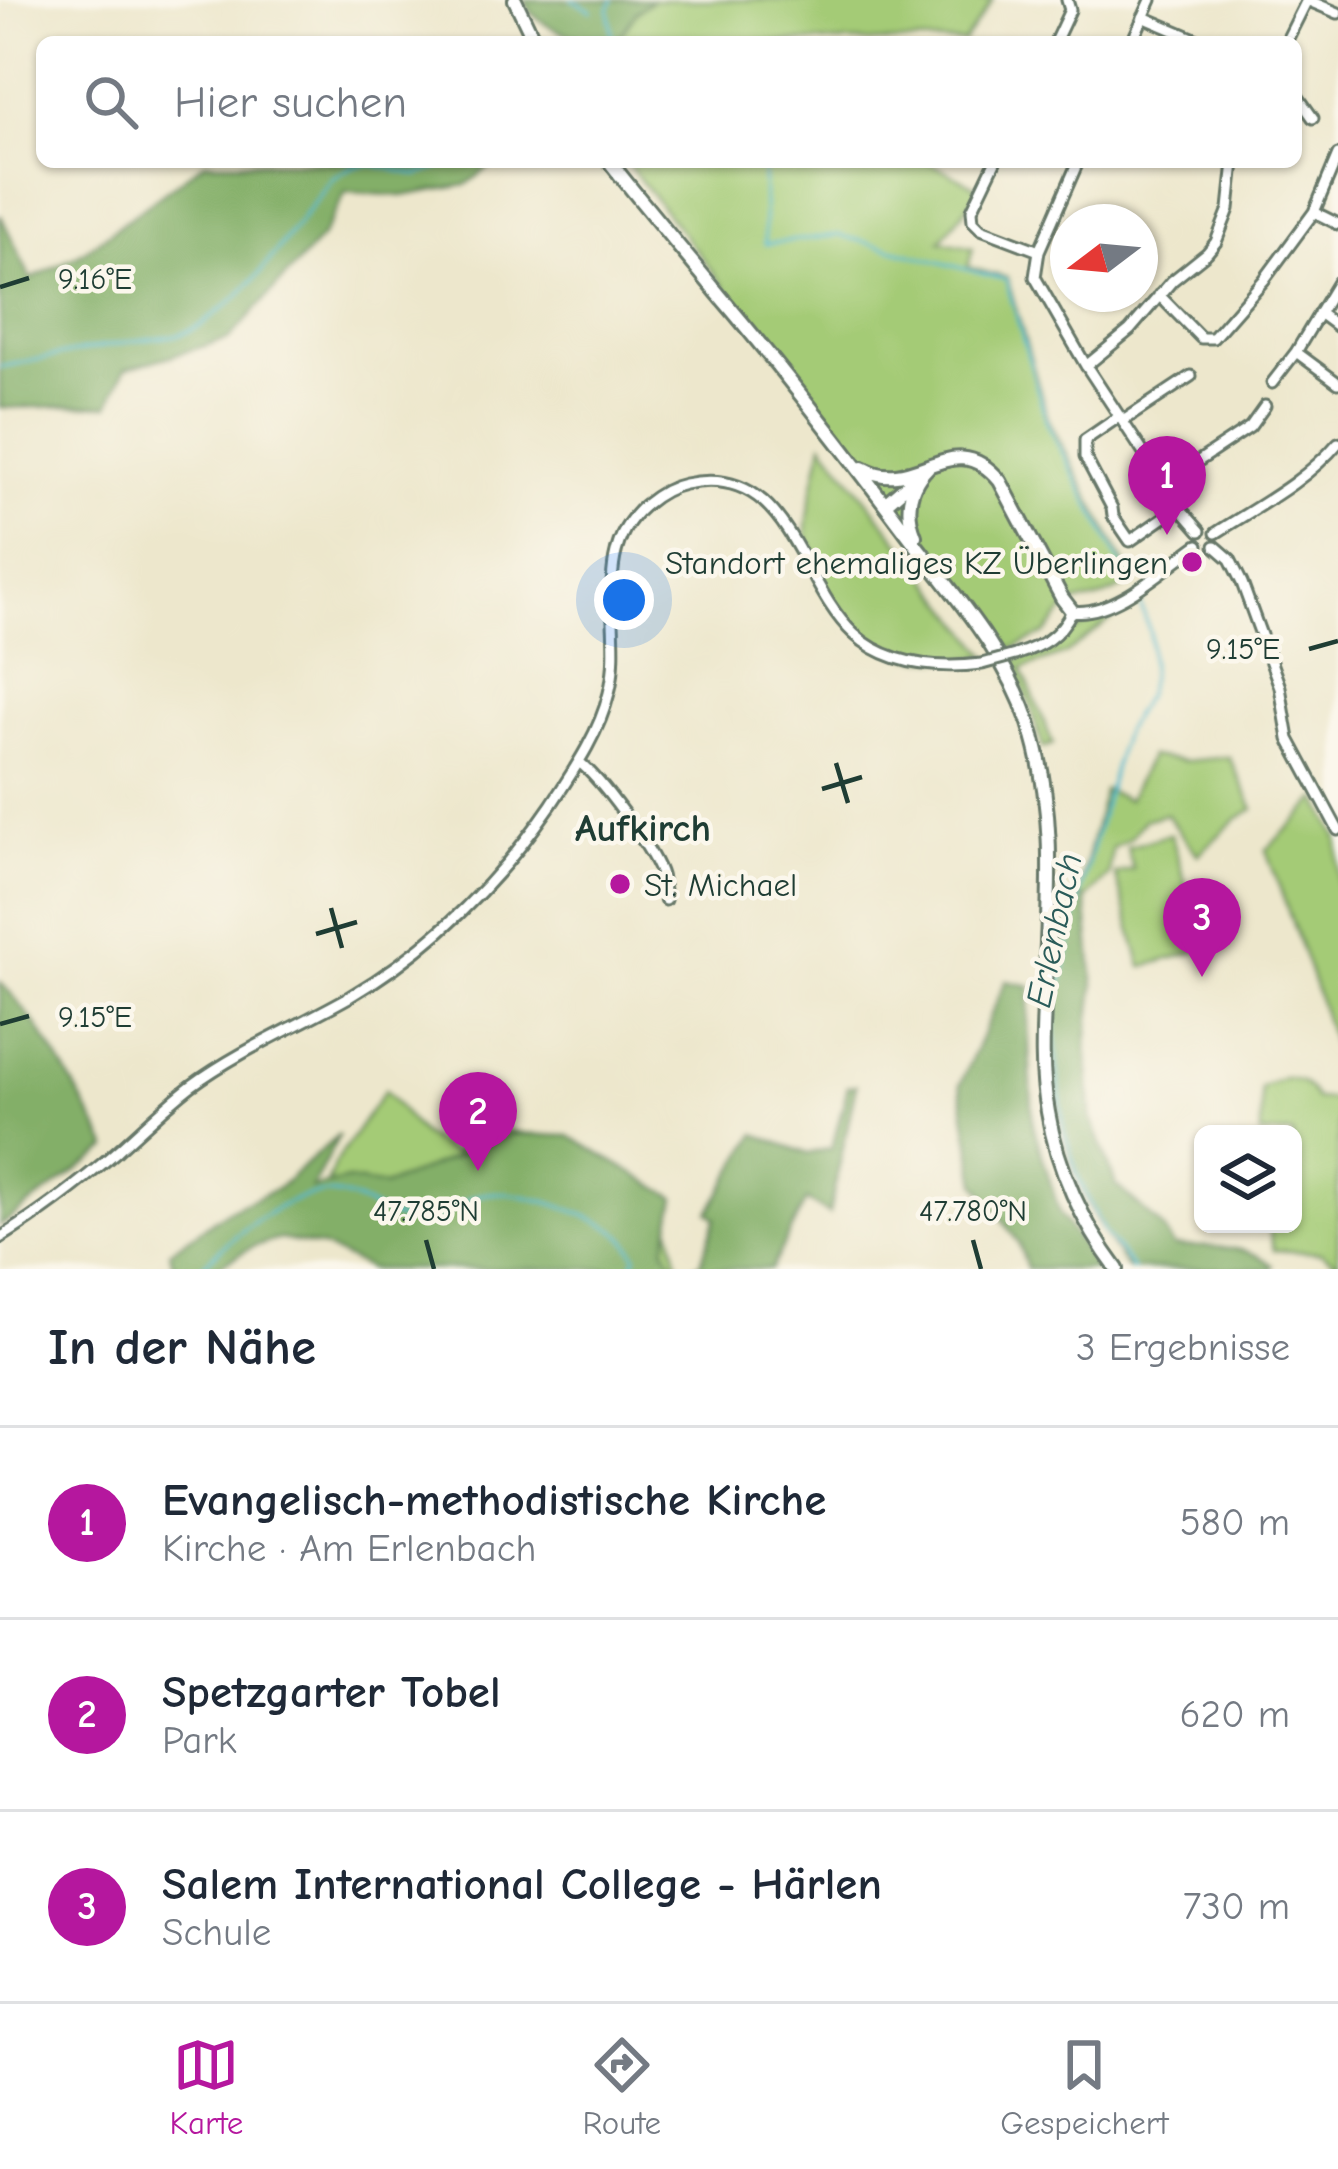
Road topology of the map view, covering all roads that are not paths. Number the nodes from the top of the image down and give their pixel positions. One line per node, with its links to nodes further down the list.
1 (515, 0): 7 (main road)
2 (1067, 0): 8 (street)
3 (1151, 0): 6 (street)
4 (1307, 0): 5 (street); 11 (street)
5 (1338, 13)
6 (1143, 16): 9 (street); 10 (street)
7 (532, 36)
8 (1058, 36)
9 (1135, 36)
10 (1186, 36)
11 (1289, 36)
12 (1313, 91): 13 (street)
13 (1302, 96)
14 (1302, 102): 15 (street)
15 (1313, 118)
16 (1338, 155): 21 (street)
17 (615, 168): 36 (main road)
18 (991, 168): 23 (street)
19 (1075, 168): 23 (street)
20 (1234, 168): 25 (street)
21 (1314, 212): 22 (street); 25 (street)
22 (1338, 224)
23 (1039, 250): 29 (street)
24 (1338, 282): 26 (street)
25 (1159, 295): 29 (street)
26 (1319, 313): 27 (street); 28 (street)
27 (1338, 327)
28 (1296, 352): 31 (street); 32 (street)
29 (1086, 366): 34 (street)
30 (1191, 376): 34 (street)
31 (1272, 383)
32 (1338, 383)
33 (1265, 406): 38 (street)
34 (1122, 418): 38 (street); 40 (street)
35 (1338, 442): 42 (street)
36 (844, 451): 37 (main road); 39 (main road)
37 (925, 468): 39 (main road); 45 (main road); 46 (main road)
38 (1163, 484): 40 (street)
39 (883, 501): 45 (main road)
40 (1179, 507): 41 (street)
41 (1200, 531): 42 (street); 43 (street)
42 (1216, 533): 44 (street)
43 (1198, 545): 44 (street); 46 (street)
44 (1215, 547): 48 (street)
45 (923, 554): 51 (main road)
46 (1072, 611): 47 (street, bridge)
47 (579, 762): 49 (street); 50 (street)
48 (1338, 830)
49 (665, 900)
50 (0, 1238)
51 (1117, 1269)

